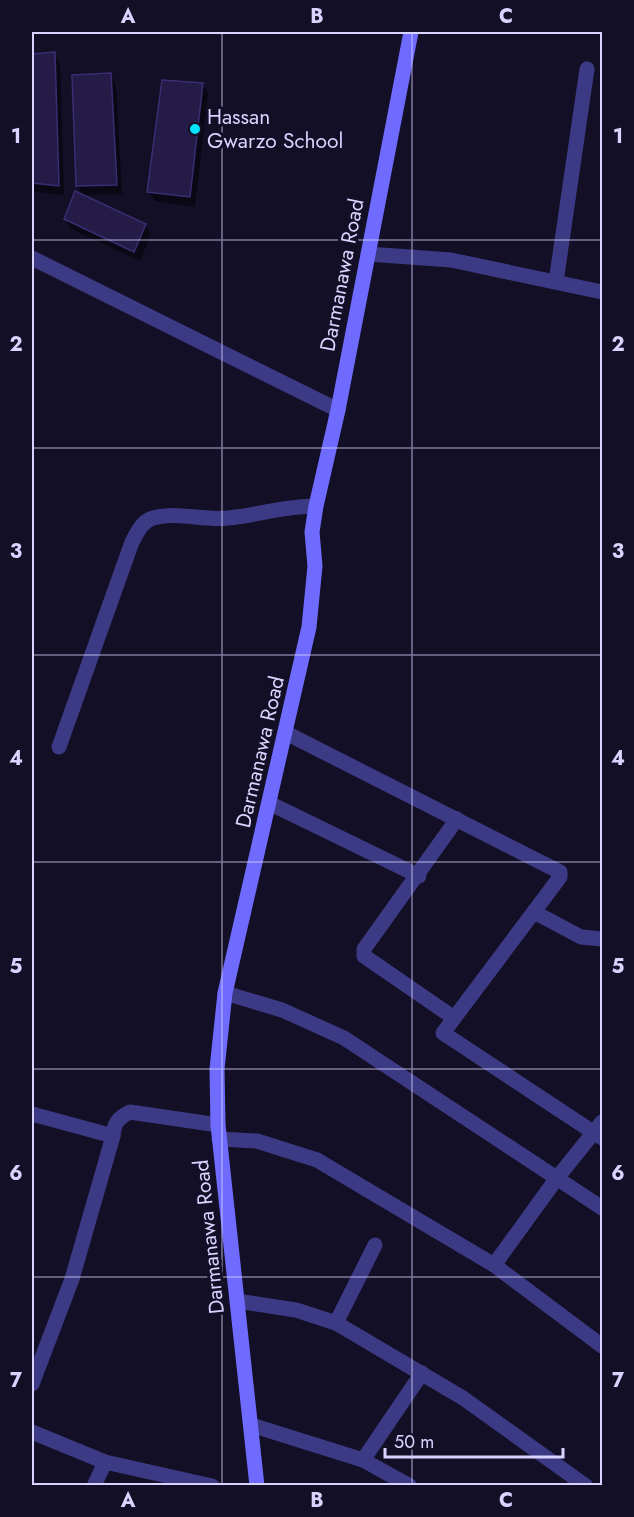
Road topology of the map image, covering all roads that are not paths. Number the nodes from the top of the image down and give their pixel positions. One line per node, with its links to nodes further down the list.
1 (411, 32): 3 (street, Darmanawa Road)
2 (587, 69): 5 (street)
3 (368, 254): 5 (street); 7 (street, Darmanawa Road)
4 (32, 258): 7 (street)
5 (556, 282): 6 (street)
6 (603, 292)
7 (338, 410): 8 (street, Darmanawa Road)
8 (316, 506): 9 (street, Darmanawa Road); 10 (street)
9 (286, 733): 11 (street, Darmanawa Road); 12 (street)
10 (59, 747)
11 (269, 803): 13 (street); 16 (street, Darmanawa Road)
12 (457, 819): 13 (street); 14 (street)
13 (419, 876): 17 (street)
14 (534, 912): 15 (street); 17 (street)
15 (603, 939)
16 (225, 993): 20 (street, Darmanawa Road); 22 (street)
17 (454, 1018): 19 (street)
18 (32, 1114): 21 (street)
19 (600, 1131): 22 (street)
20 (218, 1132): 21 (street); 25 (street); 26 (street, Darmanawa Road)
21 (113, 1136): 30 (street)
22 (557, 1178): 23 (street); 25 (street)
23 (603, 1208)
24 (375, 1245): 27 (street)
25 (494, 1265): 28 (street)
26 (237, 1300): 27 (street); 31 (street, Darmanawa Road)
27 (336, 1323): 29 (street)
28 (603, 1346)
29 (422, 1373): 33 (street); 39 (street)
30 (32, 1383)
31 (251, 1425): 33 (street); 37 (street, Darmanawa Road)
32 (32, 1432): 34 (street)
33 (363, 1460): 38 (street)
34 (105, 1462): 35 (street); 36 (street)
35 (94, 1485)
36 (212, 1485)
37 (257, 1485)
38 (410, 1485)
39 (586, 1485)

